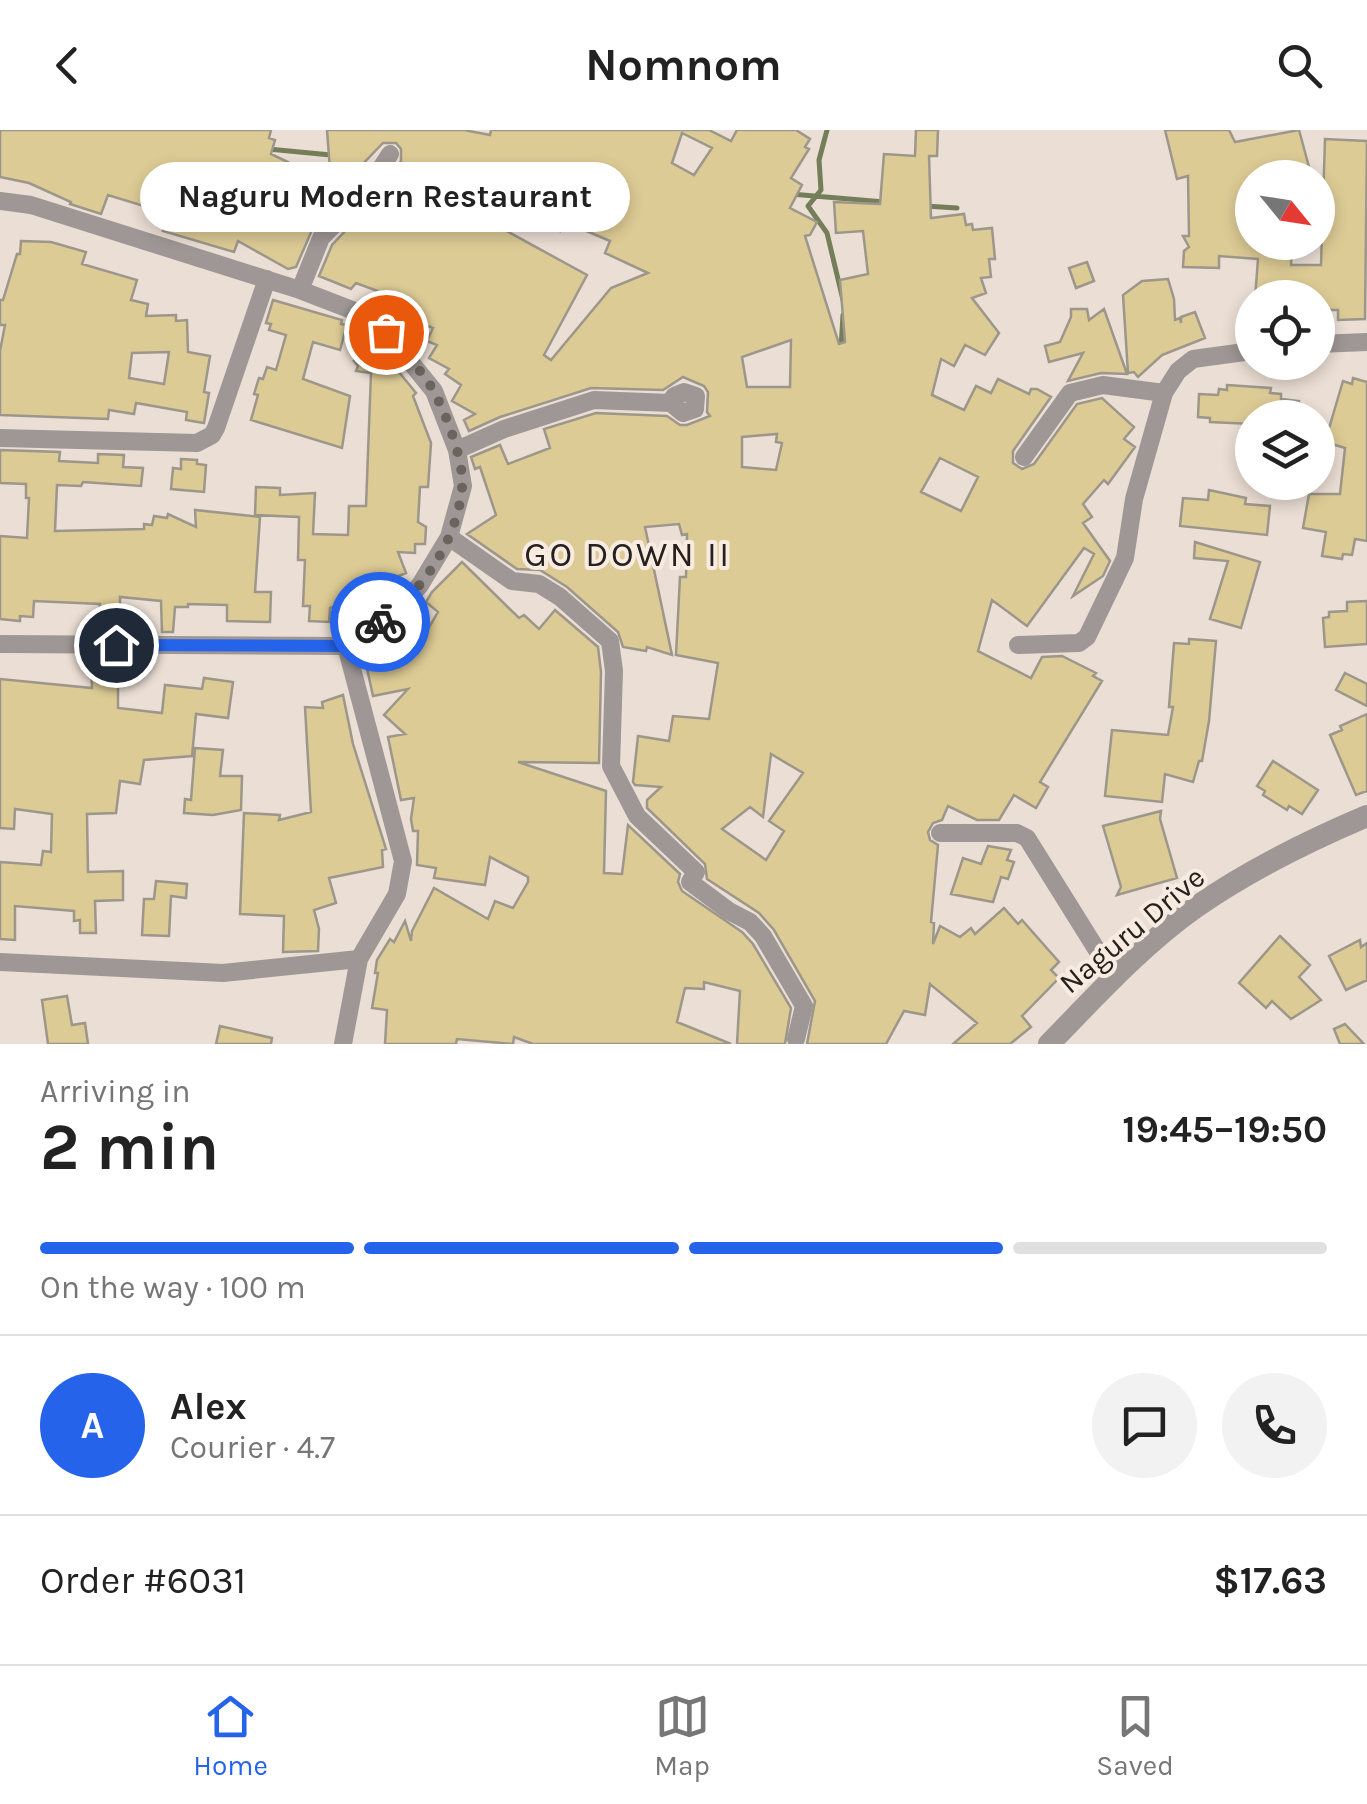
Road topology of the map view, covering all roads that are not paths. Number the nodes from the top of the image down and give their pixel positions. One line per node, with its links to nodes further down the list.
1 (390, 154): 4 (street)
2 (0, 201): 3 (street)
3 (267, 279): 4 (street); 10 (street)
4 (300, 290): 11 (street)
5 (1367, 342): 6 (street)
6 (1335, 343)
7 (1235, 353): 8 (street)
8 (1164, 393): 12 (street); 15 (street)
9 (671, 403): 11 (street)
10 (0, 438)
11 (456, 450): 13 (street)
12 (1024, 456)
13 (449, 538): 16 (street); 22 (street)
14 (0, 644): 16 (street)
15 (1018, 645)
16 (346, 646): 19 (street)
17 (1367, 816): 21 (street, Naguru Drive)
18 (940, 833): 21 (street)
19 (359, 958): 20 (street); 23 (street)
20 (0, 962)
21 (1115, 978): 24 (street, Naguru Drive)
22 (796, 1038)
23 (343, 1044)
24 (1049, 1044)

